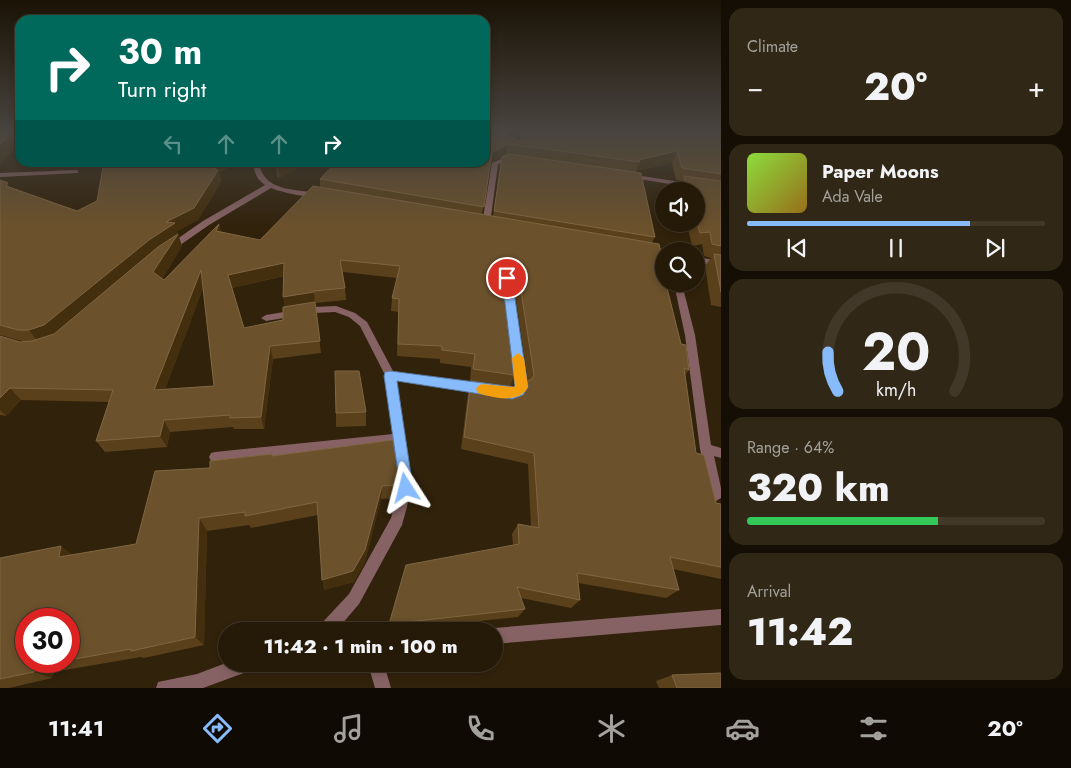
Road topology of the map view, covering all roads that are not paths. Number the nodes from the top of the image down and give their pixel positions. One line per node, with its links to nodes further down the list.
1 (497, 162): 10 (street)
2 (257, 167): 7 (street)
3 (76, 172): 5 (street)
4 (618, 174): 6 (street)
5 (0, 175)
6 (669, 182)
7 (269, 186): 8 (street); 12 (street)
8 (328, 197)
9 (476, 222): 10 (street)
10 (486, 224): 11 (street)
11 (495, 225)
12 (158, 256)
13 (705, 261): 14 (street)
14 (721, 264)
15 (507, 278): 18 (street)
16 (680, 292): 20 (street)
17 (266, 318): 18 (street)
18 (390, 376): 19 (street)
19 (398, 439): 22 (street); 25 (street)
20 (706, 449): 21 (street); 23 (street)
21 (721, 453)
22 (215, 457)
23 (716, 495)
24 (721, 617): 26 (street)
25 (334, 622)
26 (503, 635)
27 (224, 672): 29 (street)
28 (378, 672): 30 (street)
29 (164, 688)
30 (383, 688)

